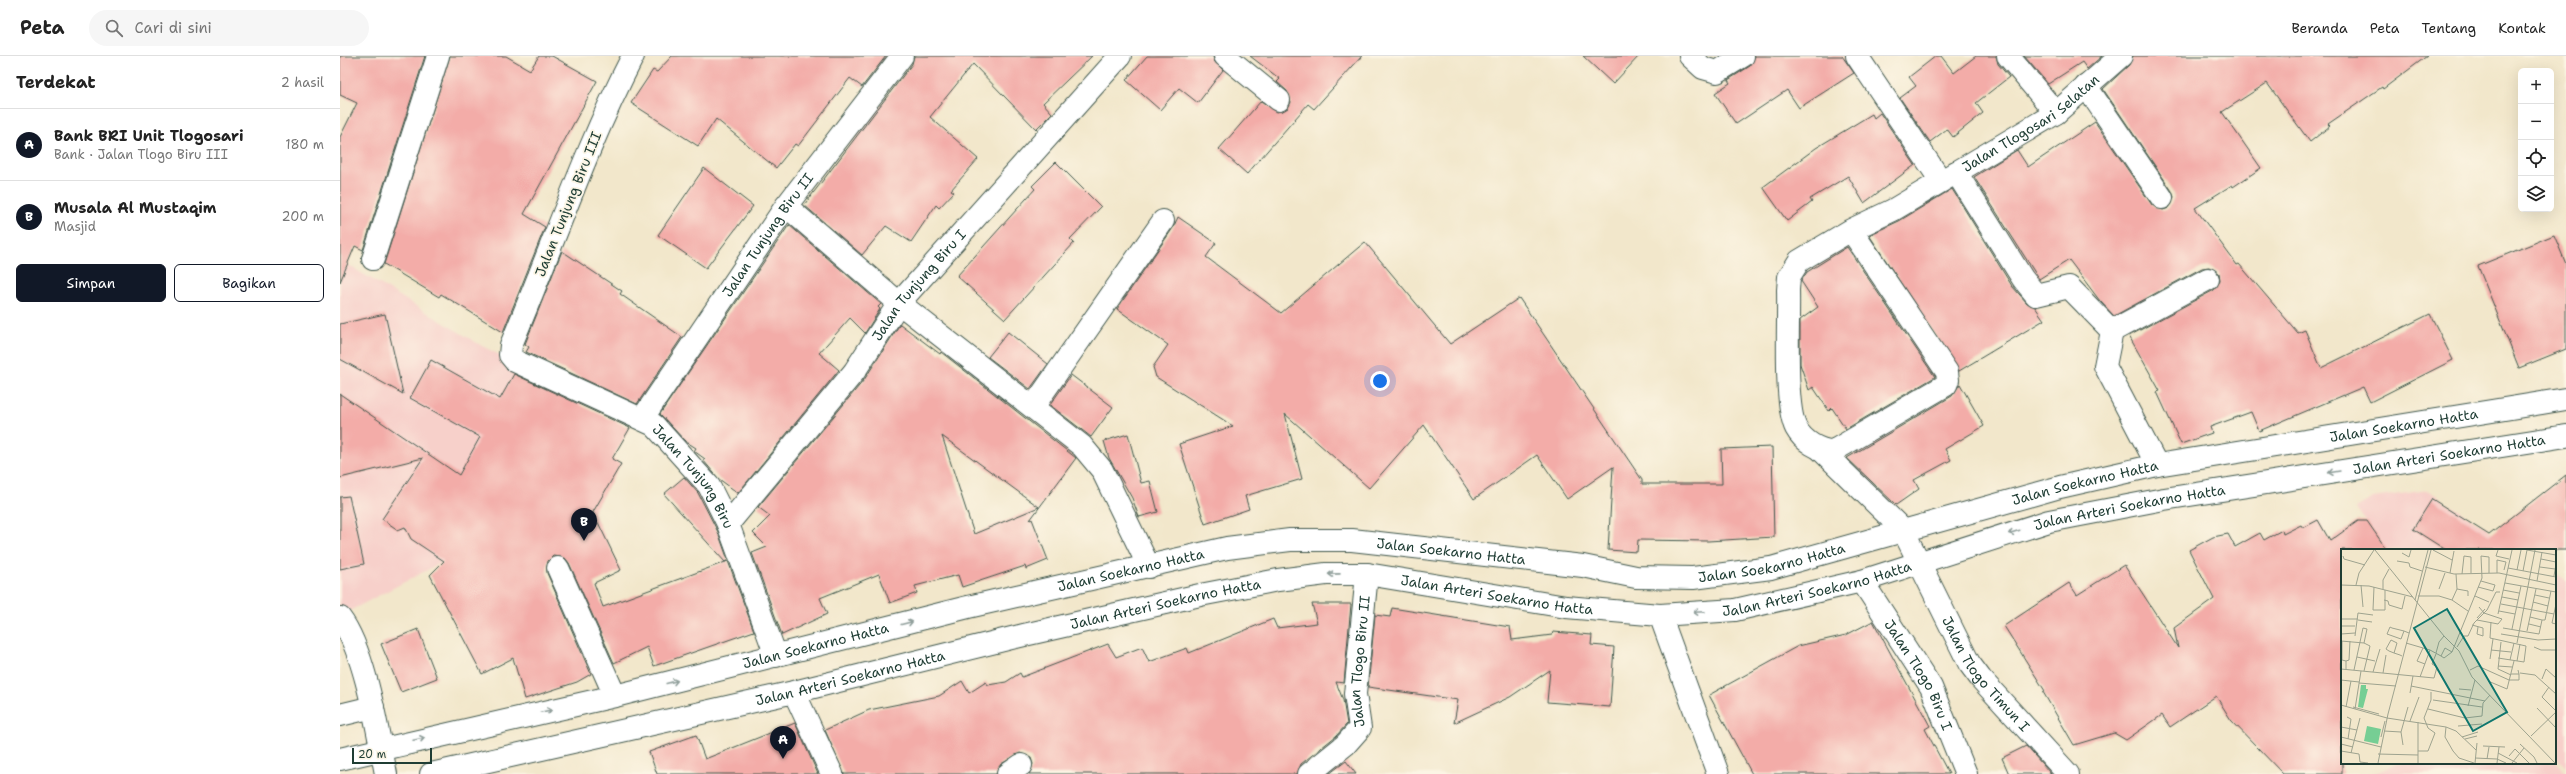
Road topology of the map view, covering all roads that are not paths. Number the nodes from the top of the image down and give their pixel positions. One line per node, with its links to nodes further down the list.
1 (438, 56): 19 (street)
2 (633, 56): 24 (street, Jalan Tunjung Biru III)
3 (902, 56): 16 (street, Jalan Tunjung Biru II)
4 (1120, 56): 22 (street, Jalan Tunjung Biru I)
5 (1225, 56): 12 (street)
6 (1690, 56): 7 (street)
7 (1743, 56)
8 (1856, 56): 14 (street)
9 (2008, 56): 13 (street)
10 (2121, 56): 11 (street, Jalan Tlogosari Selatan)
11 (2086, 86): 13 (street, Jalan Tlogosari Selatan); 15 (street)
12 (1279, 100)
13 (2056, 113): 14 (street, Jalan Tlogosari Selatan)
14 (1949, 177): 18 (street, Jalan Tlogosari Selatan); 23 (street, Jalan Tlogosari Selatan)
15 (2162, 198)
16 (786, 206): 22 (street); 27 (street, Jalan Tunjung Biru II)
17 (1163, 221): 26 (street)
18 (1852, 230): 20 (street, Jalan Tlogosari Selatan); 29 (street)
19 (373, 259)
20 (1794, 266): 29 (street, Jalan Tlogo Timun I)
21 (2208, 279): 23 (street)
22 (899, 303): 26 (street); 31 (street, Jalan Tunjung Biru I)
23 (2112, 331): 30 (street)
24 (510, 355): 27 (street, Jalan Tunjung Biru)
25 (2566, 399): 30 (street, Jalan Soekarno Hatta)
26 (1033, 407): 34 (street)
27 (642, 419): 31 (street, Jalan Tunjung Biru)
28 (2566, 436): 33 (street, Jalan Arteri Soekarno Hatta, one-way to 33)
29 (1822, 451): 32 (street, Jalan Tlogo Timun I)
30 (2157, 465): 32 (street, Jalan Soekarno Hatta)
31 (728, 524): 40 (street, Jalan Tunjung Biru)
32 (1903, 530): 33 (street, Jalan Tlogo Timun I); 34 (street, Jalan Soekarno Hatta)
33 (1920, 562): 37 (street, Jalan Arteri Soekarno Hatta); 54 (street, Jalan Tlogo Timun I)
34 (1149, 567): 40 (street, Jalan Soekarno Hatta, one-way to 34)
35 (558, 568): 42 (street)
36 (1367, 574): 38 (street, Jalan Arteri Soekarno Hatta); 41 (street, Jalan Arteri Soekarno Hatta, one-way to 41); 51 (street, Jalan Tlogo Biru II)
37 (1862, 581): 38 (street, Jalan Arteri Soekarno Hatta, one-way to 38); 53 (street, Jalan Tlogo Biru I)
38 (1660, 615): 52 (street)
39 (340, 618): 43 (street)
40 (776, 656): 42 (street, Jalan Soekarno Hatta, one-way to 40)
41 (794, 692): 47 (street, Jalan Arteri Soekarno Hatta); 50 (street)
42 (615, 696): 45 (street, Jalan Soekarno Hatta, one-way to 42)
43 (373, 707): 44 (street); 45 (street)
44 (340, 715)
45 (381, 748): 46 (street, Jalan Soekarno Hatta); 48 (street)
46 (340, 758)
47 (469, 770): 49 (street, Jalan Arteri Soekarno Hatta)
48 (386, 774)
49 (431, 774)
50 (832, 774)
51 (1309, 774)
52 (1718, 774)
53 (1966, 774)
54 (2068, 774)

